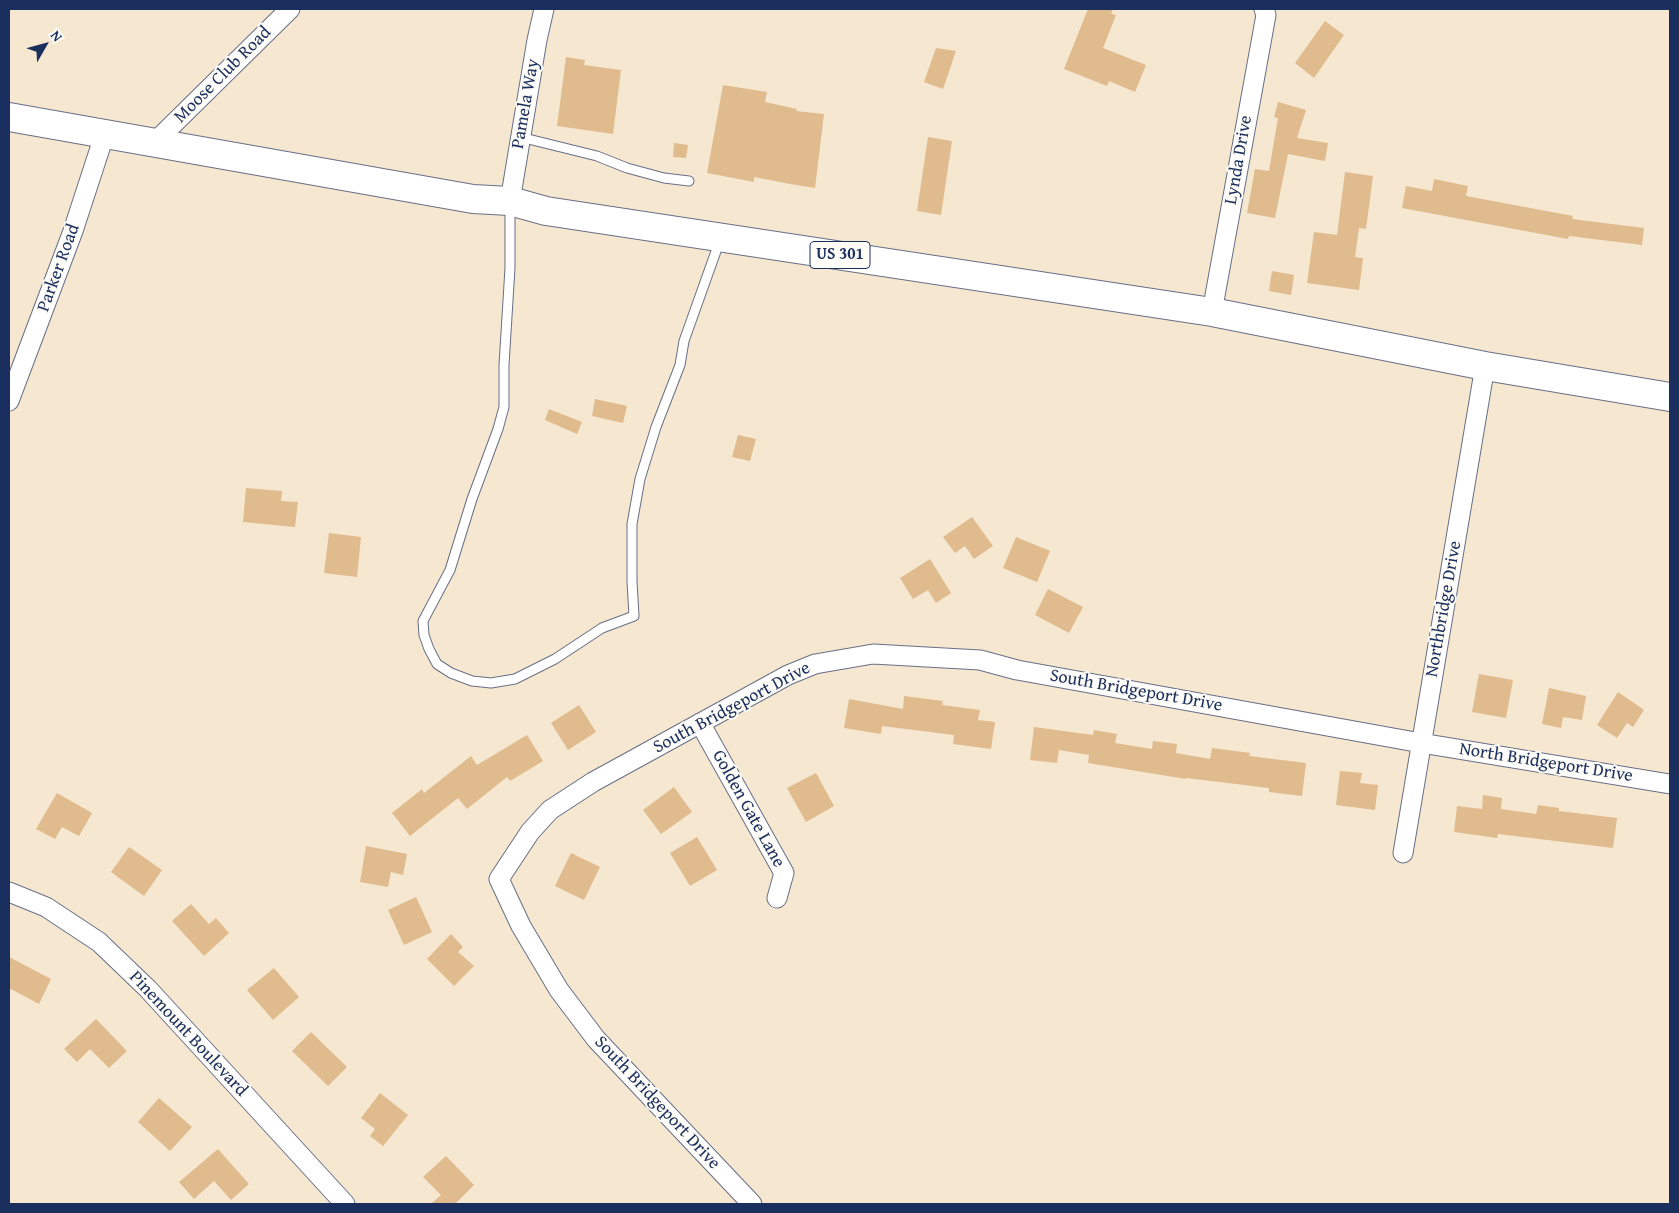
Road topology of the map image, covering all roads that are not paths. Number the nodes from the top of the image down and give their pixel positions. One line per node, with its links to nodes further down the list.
1 (290, 9): 7 (street, Moose Club Road)
2 (544, 9): 6 (street, Pamela Way)
3 (1264, 9): 11 (street, Lynda Drive)
4 (9, 117): 5 (highway, US 301)
5 (105, 134): 7 (highway, US 301); 14 (street, Parker Road)
6 (520, 137): 8 (lane); 9 (street, Pamela Way)
7 (155, 142): 9 (highway, US 301)
8 (689, 181)
9 (510, 201): 10 (highway, US 301); 10 (lane)
10 (721, 237): 11 (highway, US 301)
11 (1212, 312): 12 (highway, US 301)
12 (1485, 366): 13 (highway, US 301); 16 (street, Northbridge Drive)
13 (1670, 397)
14 (9, 401)
15 (700, 723): 16 (street, South Bridgeport Drive); 20 (street, Golden Gate Lane); 22 (street, South Bridgeport Drive)
16 (1421, 743): 17 (street, North Bridgeport Drive); 18 (street, Northbridge Drive)
17 (1670, 784)
18 (1403, 853)
19 (9, 892): 21 (street, Pinemount Boulevard)
20 (777, 898)
21 (345, 1204)
22 (752, 1204)

